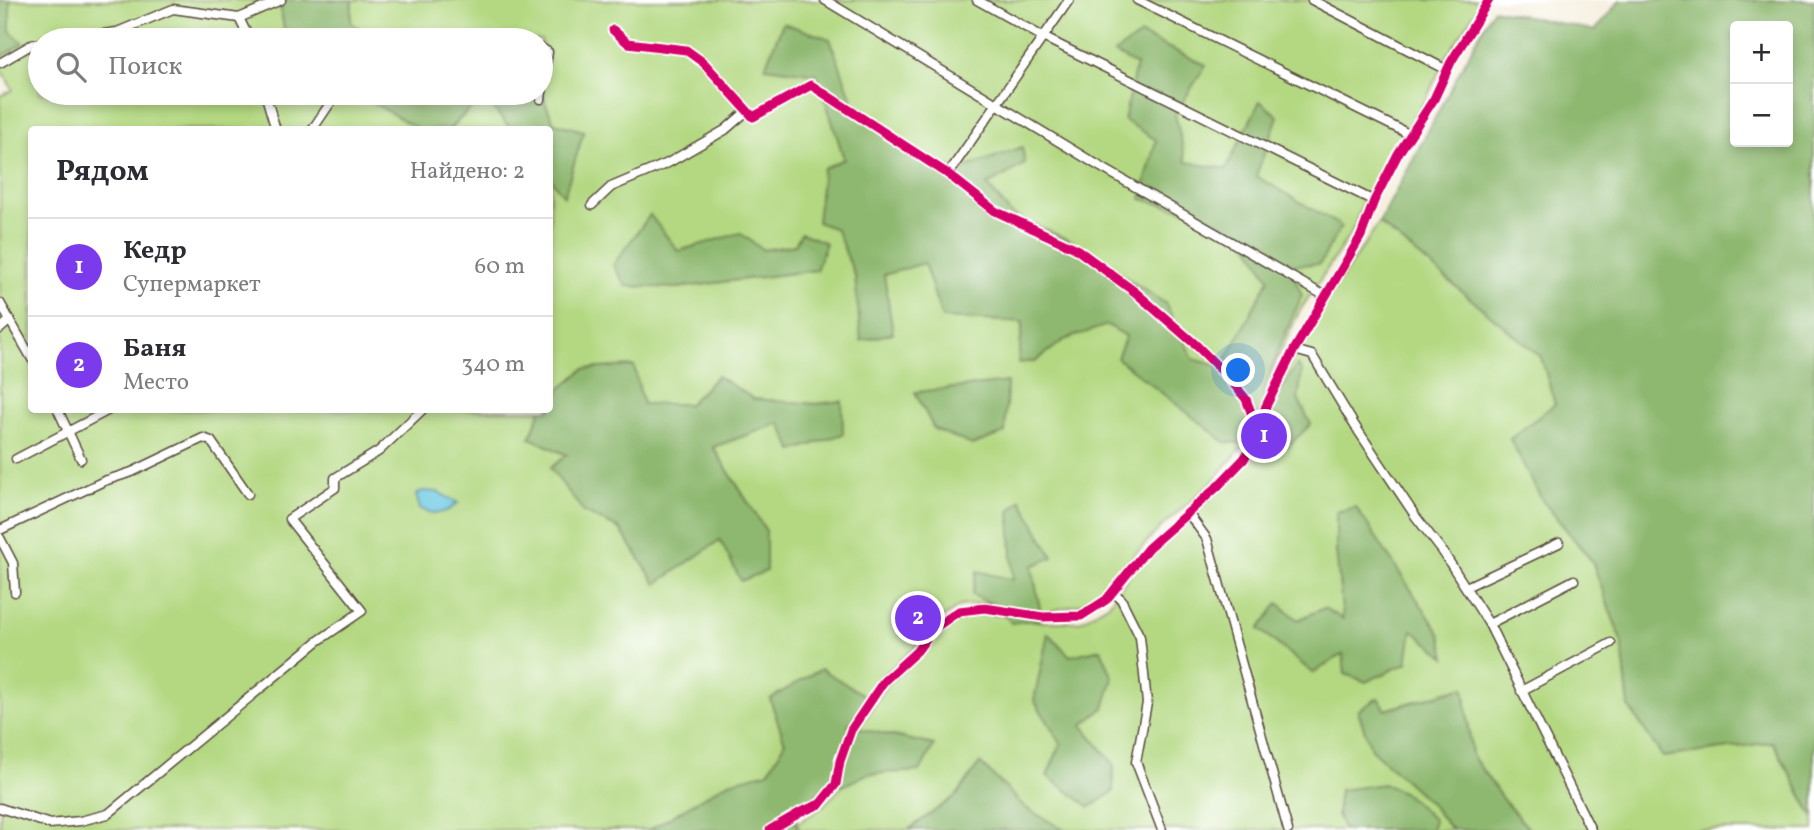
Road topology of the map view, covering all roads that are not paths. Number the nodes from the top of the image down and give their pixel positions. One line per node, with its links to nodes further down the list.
1 (281, 0): 8 (street)
2 (825, 0): 16 (street)
3 (977, 0): 12 (street)
4 (1069, 0): 12 (street)
5 (1137, 0): 22 (street)
6 (1312, 0): 15 (street)
7 (1489, 0): 15 (street)
8 (239, 18): 9 (street); 10 (street)
9 (127, 28)
10 (244, 28)
11 (613, 30): 19 (street)
12 (1043, 37): 16 (street); 24 (street)
13 (28, 47): 14 (street)
14 (0, 63)
15 (1447, 70): 22 (street)
16 (997, 103): 23 (street); 26 (street)
17 (269, 105): 20 (street)
18 (329, 105): 21 (street)
19 (747, 111): 23 (street); 25 (street)
20 (275, 126)
21 (315, 126)
22 (1410, 135): 24 (street)
23 (948, 174): 36 (street)
24 (1374, 201): 26 (street)
25 (592, 205)
26 (1325, 296): 30 (street)
27 (0, 303): 28 (street)
28 (10, 320): 29 (street); 31 (street)
29 (0, 330)
30 (1294, 349): 36 (street); 45 (street)
31 (28, 352)
32 (60, 413): 35 (street)
33 (103, 413): 35 (street)
34 (419, 413): 51 (street)
35 (69, 431): 37 (street); 38 (street)
36 (1258, 431): 40 (street)
37 (16, 459)
38 (81, 459)
39 (248, 494): 41 (street)
40 (1188, 513): 47 (street); 54 (street)
41 (0, 530)
42 (0, 538): 46 (street)
43 (1559, 543): 45 (street)
44 (1574, 580): 48 (street)
45 (1466, 587): 48 (street)
46 (15, 592)
47 (1113, 592): 52 (street); 53 (street)
48 (1489, 624): 50 (street)
49 (1611, 643): 50 (street)
50 (1521, 691): 55 (street)
51 (0, 808)
52 (770, 830)
53 (1162, 830)
54 (1288, 830)
55 (1591, 830)

